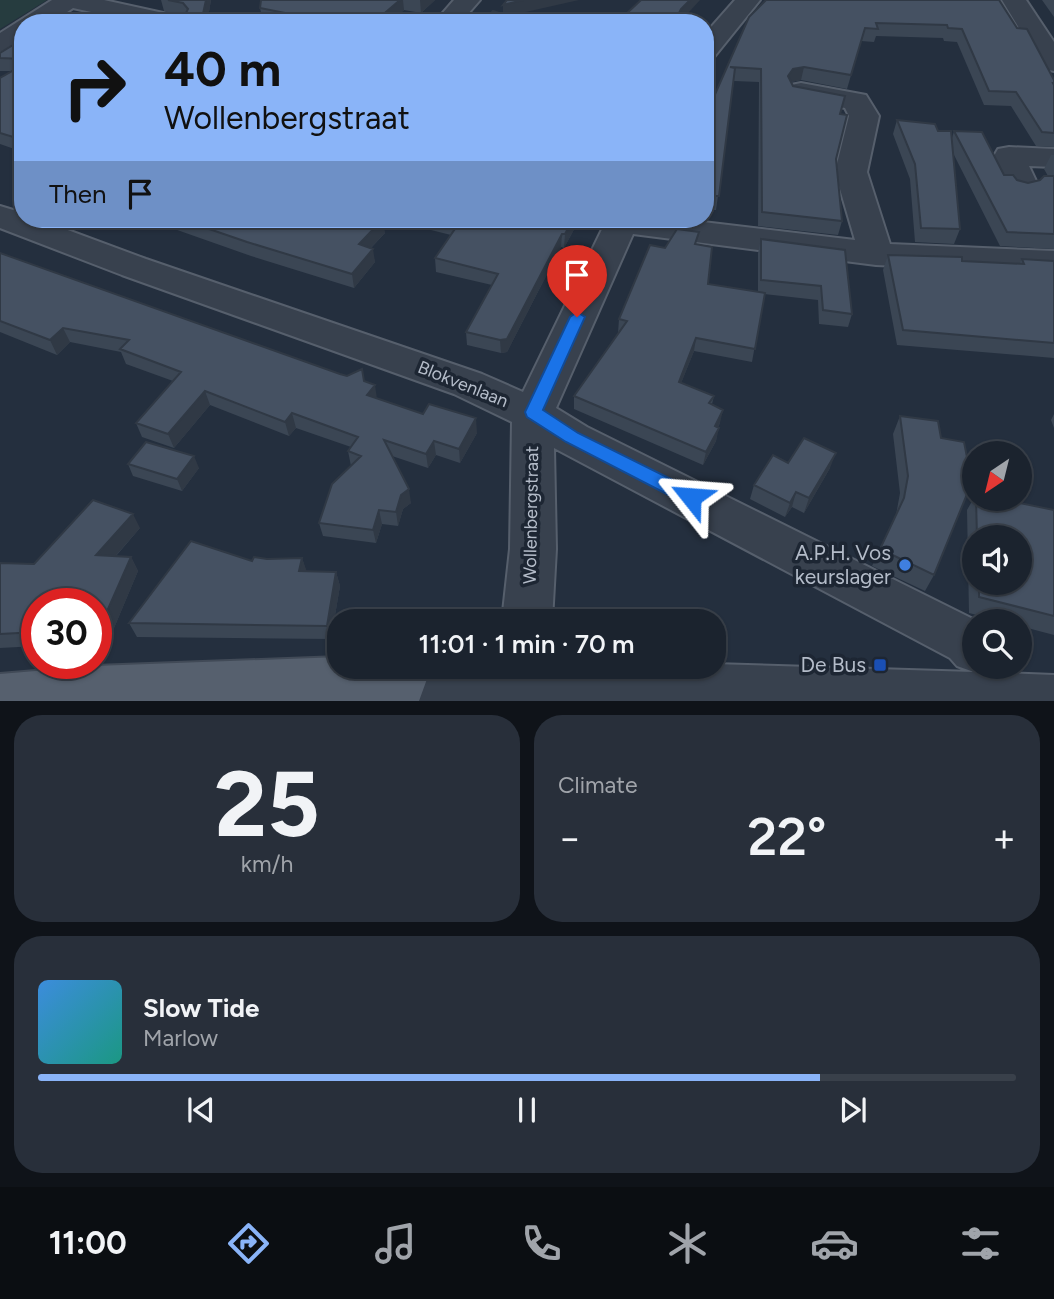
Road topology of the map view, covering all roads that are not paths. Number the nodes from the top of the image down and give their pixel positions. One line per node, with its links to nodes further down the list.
1 (69, 0): 5 (street); 6 (street)
2 (468, 0): 7 (street)
3 (748, 0): 8 (street)
4 (1014, 0): 9 (street)
5 (47, 14)
6 (135, 14)
7 (455, 14)
8 (714, 40)
9 (1054, 63)
10 (801, 91): 16 (street)
11 (1054, 158): 12 (street)
12 (1022, 185)
13 (32, 228): 18 (street, Blokvenlaan)
14 (618, 228): 18 (street, Wollenbergstraat)
15 (682, 228): 16 (street)
16 (876, 254): 17 (street)
17 (1054, 262)
18 (533, 412): 19 (street, Wollenbergstraat); 20 (street, Blokvenlaan)
19 (528, 609)
20 (962, 639)
21 (483, 679): 24 (street)
22 (594, 679): 23 (street)
23 (1024, 688)
24 (397, 690): 25 (main road)
25 (94, 696): 26 (main road)
26 (0, 699)

